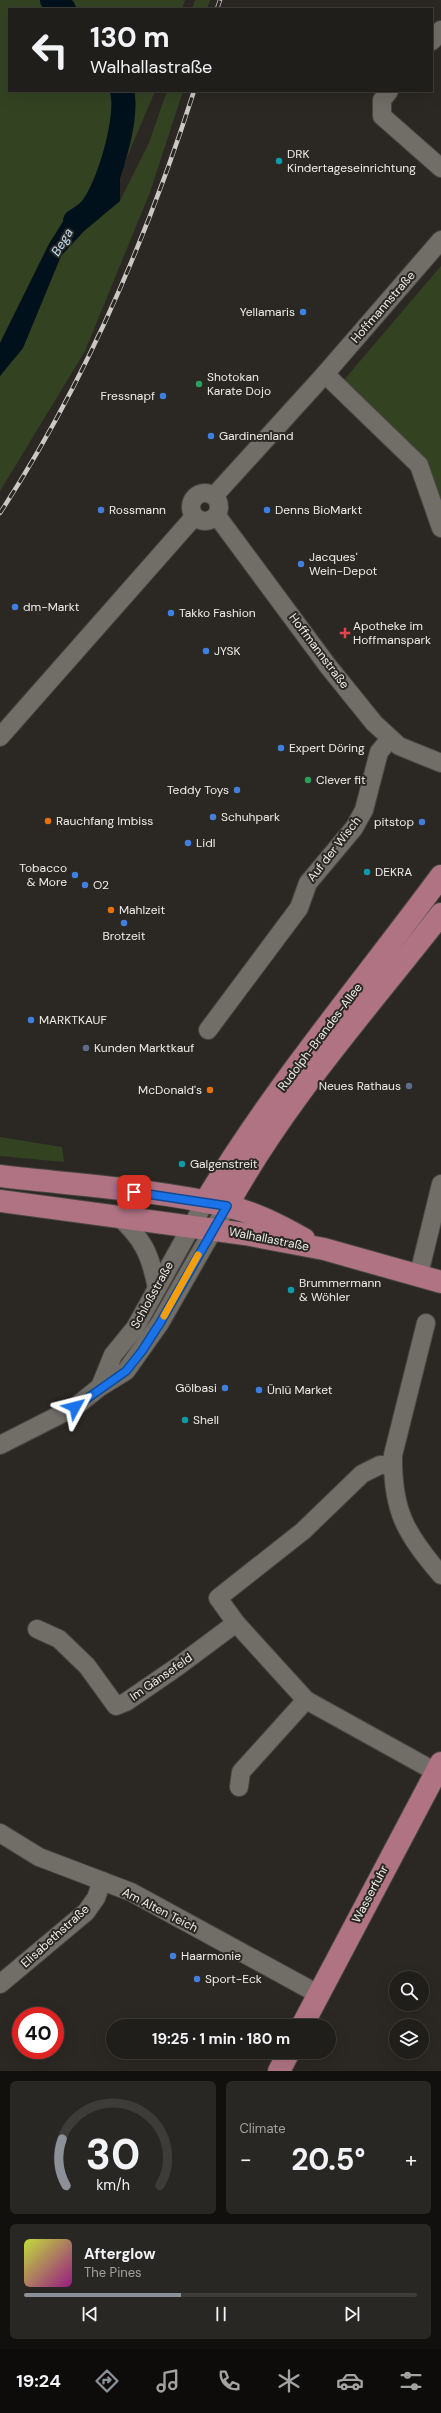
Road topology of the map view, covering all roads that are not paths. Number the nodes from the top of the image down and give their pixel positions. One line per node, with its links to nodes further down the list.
1 (441, 30): 2 (street)
2 (433, 40)
3 (388, 92): 4 (street)
4 (441, 168)
5 (441, 240): 6 (street, Hoffmannstraße)
6 (325, 374): 7 (street, Hoffmannstraße); 10 (street)
7 (214, 496): 8 (street); 9 (street)
8 (217, 516): 9 (street); 12 (street, Hoffmannstraße)
9 (194, 517): 11 (street)
10 (441, 528)
11 (0, 737)
12 (390, 739): 13 (street, Hoffmannstraße); 16 (street, Auf der Wisch)
13 (441, 763)
14 (441, 876): 20 (main road, Rudolph-Brandes-Allee)
15 (441, 914): 21 (main road, Rudolph-Brandes-Allee)
16 (208, 1030)
17 (0, 1176): 20 (main road, Walhallastraße)
18 (441, 1184): 26 (street)
19 (0, 1201): 22 (main road, Walhallastraße)
20 (205, 1202): 21 (main road, Walhallastraße); 23 (street, Schloßstraße)
21 (227, 1206): 24 (street, Schloßstraße); 25 (main road, Walhallastraße)
22 (117, 1215): 23 (main road, Walhallastraße); 28 (street)
23 (191, 1225): 24 (main road, Walhallastraße); 28 (street, Schloßstraße)
24 (214, 1228): 25 (main road, Walhallastraße); 30 (street, Schloßstraße)
25 (324, 1249): 26 (main road, Walhallastraße)
26 (419, 1274): 27 (main road, Walhallastraße)
27 (441, 1282)
28 (157, 1288): 30 (street, Schloßstraße)
29 (426, 1323): 32 (street)
30 (100, 1387): 31 (street, Schloßstraße)
31 (0, 1445)
32 (392, 1465): 33 (street); 34 (street)
33 (441, 1575)
34 (236, 1623): 35 (street, Im Gänsefeld); 36 (street)
35 (38, 1629)
36 (306, 1700): 37 (street); 38 (street)
37 (438, 1768): 42 (main road, Wasserfuhr)
38 (239, 1787)
39 (0, 1833): 40 (street, Am Alten Teich)
40 (102, 1881): 41 (street, Elisabethstraße); 42 (street, Am Alten Teich)
41 (0, 1984)
42 (318, 1994): 43 (main road, Wasserfuhr)
43 (306, 2019)
44 (285, 2059): 45 (main road)
45 (279, 2071)

